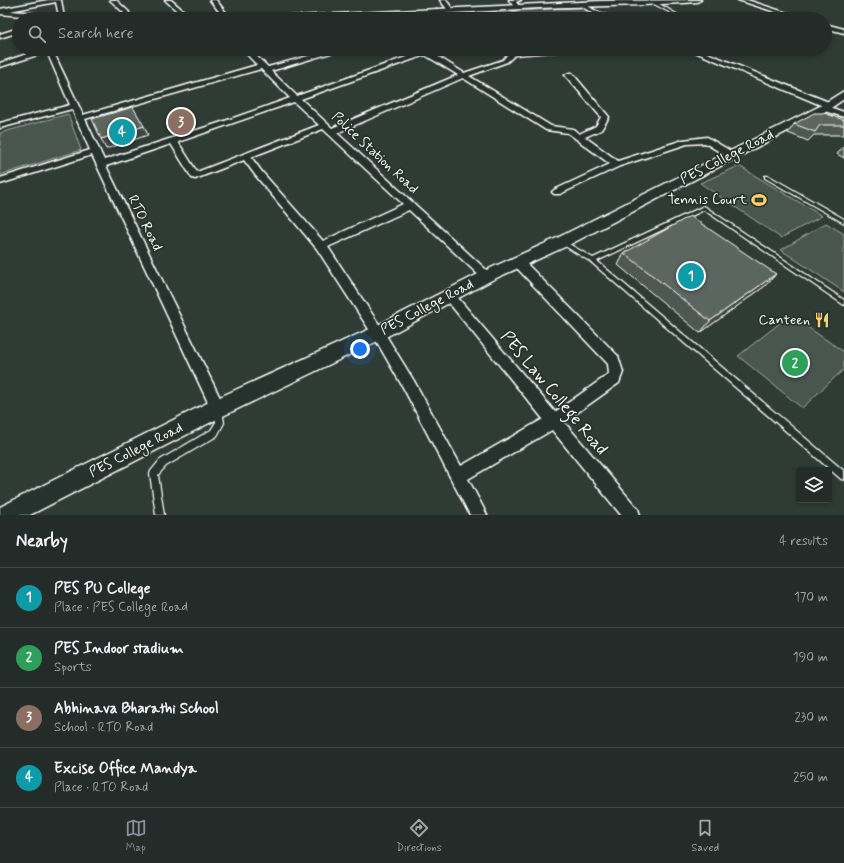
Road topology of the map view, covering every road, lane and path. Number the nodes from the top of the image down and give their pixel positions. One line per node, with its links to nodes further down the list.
1 (58, 0): 13 (street); 14 (street)
2 (113, 0): 15 (street)
3 (168, 0): 16 (street)
4 (213, 0): 17 (street)
5 (443, 0): 12 (street)
6 (697, 0): 10 (street)
7 (741, 0): 21 (street)
8 (599, 1): 10 (street); 11 (street)
9 (515, 2): 11 (street); 12 (street)
10 (655, 3): 20 (lane)
11 (582, 4): 19 (street)
12 (451, 11): 18 (street)
13 (0, 12): 22 (street)
14 (59, 12)
15 (125, 12)
16 (182, 12)
17 (222, 12)
18 (439, 12)
19 (594, 12)
20 (671, 12)
21 (780, 12)
22 (12, 13)
23 (832, 28): 24 (street)
24 (844, 31)
25 (12, 32): 26 (street)
26 (1, 35)
27 (28, 56): 35 (street)
28 (52, 56): 41 (street, RTO Road)
29 (252, 56): 36 (street, Police Station Road)
30 (313, 56): 36 (street)
31 (406, 56): 40 (street)
32 (432, 56): 38 (street)
33 (511, 56): 38 (street)
34 (708, 56): 42 (street)
35 (0, 65)
36 (264, 68): 40 (street, Police Station Road); 44 (street)
37 (569, 75): 47 (street)
38 (464, 76): 46 (street); 47 (street)
39 (844, 94): 42 (street, PES College Road)
40 (295, 98): 46 (street, Police Station Road); 48 (street)
41 (74, 106): 44 (street, RTO Road); 45 (street)
42 (826, 106): 43 (street); 50 (street, PES College Road)
43 (844, 115)
44 (80, 118): 49 (street, RTO Road)
45 (0, 126)
46 (328, 129): 51 (street); 57 (street, Police Station Road)
47 (578, 137): 53 (street)
48 (173, 141): 51 (street); 52 (street)
49 (95, 151): 52 (street, RTO Road); 55 (street)
50 (731, 155): 53 (street); 59 (street, PES College Road)
51 (246, 156): 60 (street)
52 (102, 164): 67 (street, RTO Road)
53 (616, 164): 56 (street)
54 (767, 177): 58 (lane)
55 (0, 181)
56 (557, 192)
57 (410, 204): 60 (street); 63 (street, Police Station Road)
58 (844, 221)
59 (562, 242): 61 (lane); 62 (street, PES College Road)
60 (321, 246): 66 (street)
61 (593, 261): 65 (lane); 70 (lane)
62 (518, 262): 63 (street, PES College Road); 68 (street)
63 (488, 276): 64 (street, PES College Road)
64 (449, 295): 66 (street, PES College Road); 68 (street, PES Law College Road)
65 (844, 303)
66 (378, 333): 67 (street, PES College Road); 69 (street)
67 (218, 408): 71 (street, PES College Road); 72 (lane)
68 (554, 421): 69 (street); 74 (street, PES Law College Road)
69 (458, 476): 73 (street)
70 (844, 476)
71 (7, 515)
72 (160, 515)
73 (478, 515)
74 (632, 515)

